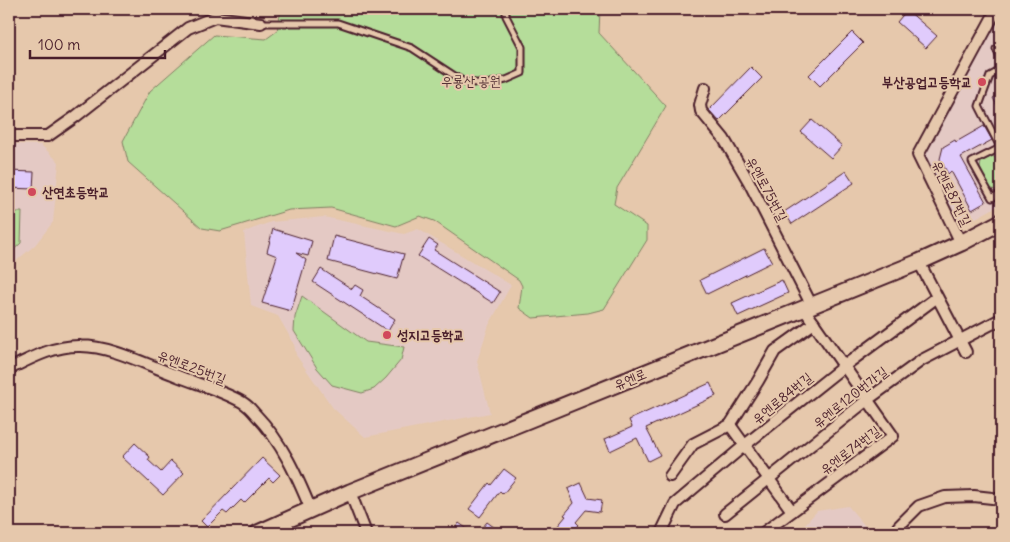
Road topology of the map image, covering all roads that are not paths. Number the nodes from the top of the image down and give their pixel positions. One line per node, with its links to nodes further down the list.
1 (506, 9): 3 (lane)
2 (997, 9): 13 (street, 유엔로87번길)
3 (262, 23): 8 (street)
4 (996, 49): 5 (lane)
5 (1001, 59)
6 (1001, 70): 9 (lane)
7 (705, 88): 16 (street, 유엔로75번길)
8 (9, 136)
9 (998, 149): 10 (lane); 11 (lane)
10 (1001, 155)
11 (1001, 193)
12 (1001, 222): 13 (main road, 유엔로)
13 (962, 243): 14 (main road, 유엔로)
14 (918, 262): 15 (street); 16 (main road, 유엔로)
15 (936, 298): 19 (street); 21 (street, 유엔로84번길)
16 (808, 307): 18 (street, 유엔로74번길); 28 (main road, 유엔로)
17 (1001, 319): 19 (street, 유엔로120번가길)
18 (814, 323): 21 (street, 유엔로74번길); 24 (street)
19 (960, 340): 20 (street); 23 (street, 유엔로120번가길)
20 (966, 352)
21 (844, 366): 23 (street, 유엔로74번길); 25 (street, 유엔로84번길)
22 (9, 369): 30 (street, 유엔로25번길)
23 (867, 400): 27 (street, 유엔로120번가길); 31 (street, 유엔로74번길)
24 (730, 425): 25 (street); 26 (street)
25 (745, 445): 27 (street); 35 (street, 유엔로84번길)
26 (670, 476)
27 (769, 479): 31 (street); 32 (street, 유엔로120번가길)
28 (350, 492): 30 (main road, 유엔로); 34 (street)
29 (1001, 499): 37 (street)
30 (311, 510): 33 (main road, 유엔로)
31 (792, 511): 36 (street, 유엔로74번길)
32 (725, 514)
33 (258, 533)
34 (366, 533)
35 (661, 533)
36 (763, 533)
37 (898, 533)

